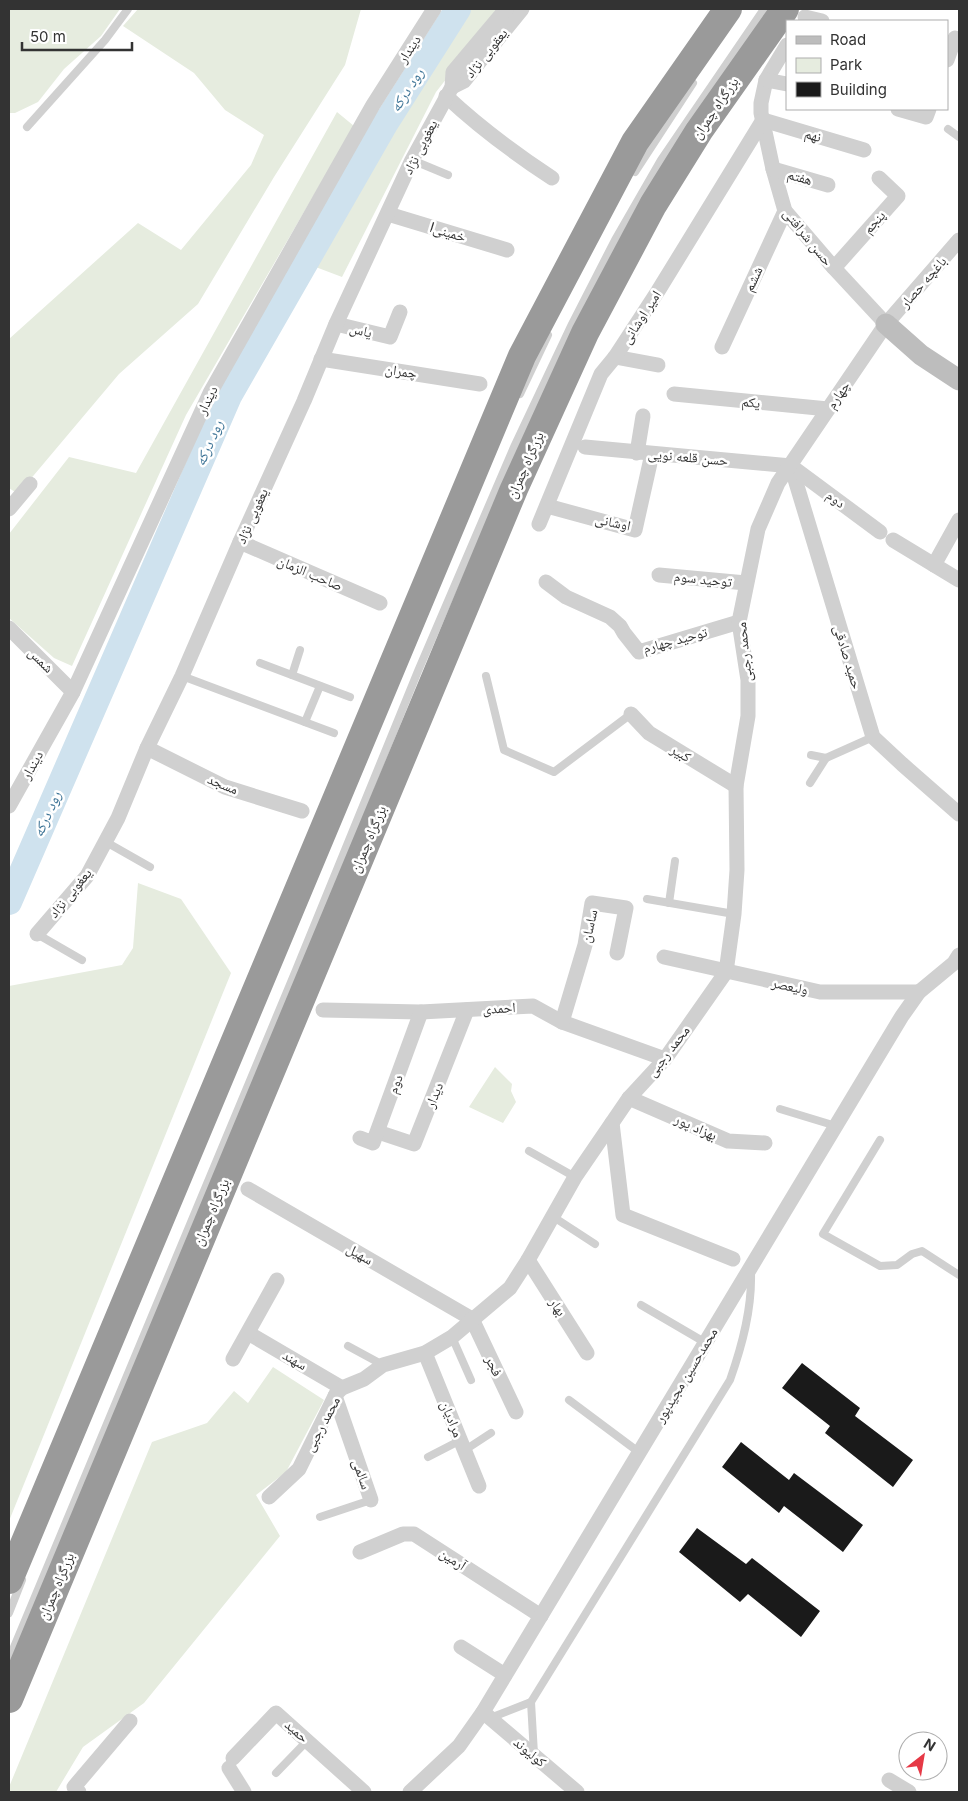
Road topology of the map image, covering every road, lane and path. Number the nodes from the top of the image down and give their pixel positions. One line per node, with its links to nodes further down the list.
1 (128, 9): 21 (lane)
2 (434, 9): 75 (street, دیندار)
3 (506, 9): 17 (street, یعقوبی نژاد)
4 (522, 9): 17 (street, یعقوبی نژاد)
5 (708, 9): 24 (highway)
6 (728, 9): 24 (highway)
7 (764, 9): 152 (lane)
8 (801, 14): 9 (street)
9 (819, 20)
10 (786, 31): 154 (highway, بزرگراه چمران)
11 (954, 37): 13 (street)
12 (786, 47): 15 (street, حسن شرافتی)
13 (948, 57)
14 (698, 74): 31 (lane)
15 (766, 80): 16 (street); 20 (street, حسن شرافتی)
16 (786, 84)
17 (449, 92): 26 (street, یعغوبی نژاد); 29 (street)
18 (902, 110): 19 (street)
19 (929, 110)
20 (763, 120): 25 (street, نهم); 27 (street, حسن شرافتی); 43 (street, امیر اوشانی)
21 (27, 127)
22 (948, 129): 23 (lane)
23 (959, 137)
24 (635, 142): 148 (highway)
25 (864, 150)
26 (412, 160): 28 (lane); 34 (street, یعغوبی نژاد)
27 (773, 169): 32 (street, هفتم); 33 (street, حسن شرافتی)
28 (448, 175)
29 (552, 178)
30 (879, 178): 37 (street, پنجم)
31 (630, 181)
32 (828, 185)
33 (785, 212): 37 (street, حسن شرافتی); 42 (street, ششم)
34 (388, 214): 36 (street, lخمینی); 39 (street, یعغوبی نژاد)
35 (959, 240): 41 (street, باغچه حصار)
36 (507, 250)
37 (834, 268): 41 (street, حسن شرافتی)
38 (400, 312): 39 (street, یاس)
39 (336, 324): 44 (street, یعغوبی نژاد)
40 (554, 324): 49 (lane)
41 (886, 324): 46 (street, حسن شرافتی); 50 (street, چهارم)
42 (722, 347)
43 (615, 357): 45 (street); 56 (street, امیر اوشانی)
44 (321, 359): 47 (street, چمران); 60 (street, یعغوبی نژاد)
45 (658, 365)
46 (959, 380)
47 (480, 384)
48 (674, 394): 50 (street, یکم)
49 (516, 405)
50 (828, 409): 54 (street, چهارم)
51 (643, 416): 53 (street)
52 (586, 447): 53 (street, حسن قلعه نویی)
53 (645, 453): 54 (street, حسن قلعه نویی); 56 (street, اوشانی)
54 (791, 466): 61 (street, دوم); 65 (street, محمد رجبی); 80 (street, حمید صادقی)
55 (30, 484): 57 (street)
56 (547, 506): 59 (street, امیر اوشانی)
57 (9, 509)
58 (959, 520): 61 (street)
59 (539, 524)
60 (240, 542): 66 (street, صاحب الزمان); 72 (street, یعغوبی نژاد)
61 (934, 565): 63 (street, دوم)
62 (659, 575): 65 (street, توحید سوم)
63 (959, 580)
64 (546, 582): 67 (street, توحید چهارم)
65 (746, 584): 67 (street, محمد رجبی)
66 (380, 603)
67 (739, 622): 85 (street, محمد رجبی)
68 (9, 628): 75 (street, شمس)
69 (300, 650): 71 (lane)
70 (260, 663): 71 (lane)
71 (292, 675): 74 (lane)
72 (182, 676): 78 (lane); 81 (street, یعغوبی نژاد)
73 (486, 676): 77 (lane)
74 (320, 686): 76 (lane); 78 (lane)
75 (73, 692): 86 (street, دیندار)
76 (350, 697)
77 (631, 714): 85 (street, کبیر)
78 (305, 722): 79 (lane)
79 (334, 733)
80 (873, 737): 83 (lane); 88 (street)
81 (147, 748): 87 (street, مسجد); 89 (street, یعغوبی نژاد)
82 (811, 755): 83 (lane)
83 (826, 758): 84 (lane)
84 (810, 783)
85 (736, 786): 94 (street, محمد رجبی)
86 (9, 806)
87 (302, 811)
88 (959, 814)
89 (106, 842): 91 (lane); 95 (street, یعغوبی نژاد)
90 (674, 861): 93 (lane)
91 (150, 867)
92 (647, 899): 93 (lane)
93 (669, 903): 94 (lane)
94 (734, 914): 100 (street, محمد رجبی)
95 (37, 934): 99 (lane)
96 (617, 953): 105 (street, ساسان)
97 (959, 955): 101 (street, محمدحسین مجیدپور)
98 (664, 957): 100 (street, ولیعصر)
99 (82, 960)
100 (726, 972): 101 (street, ولیعصر); 106 (street, محمد رجبی)
101 (919, 992): 110 (street, محمدحسین مجیدپور)
102 (323, 1010): 104 (street, احمدی)
103 (467, 1010): 104 (street, احمدی); 105 (street, احمدی); 111 (street, دیدار)
104 (421, 1012): 111 (street, دوم)
105 (562, 1022): 106 (street, احمدی)
106 (665, 1059): 107 (street, محمد رجبی)
107 (629, 1098): 109 (street, محمد رجبی); 114 (street, بهزاد پور)
108 (780, 1109): 110 (lane)
109 (612, 1123): 116 (street, محمد رجبی); 120 (street)
110 (836, 1126): 122 (street, محمدحسین مجیدپور)
111 (378, 1132): 112 (street)
112 (360, 1138)
113 (880, 1140): 123 (lane)
114 (765, 1143)
115 (529, 1151): 116 (lane)
116 (575, 1177): 118 (street, محمد رجبی)
117 (248, 1189): 126 (street, سهیل)
118 (552, 1216): 119 (lane); 121 (street, محمد رجبی)
119 (595, 1244)
120 (733, 1259)
121 (528, 1260): 126 (street, محمد رجبی); 132 (street, بهار)
122 (750, 1268): 129 (street, محمدحسین مجیدپور); 155 (lane)
123 (959, 1275)
124 (277, 1280): 127 (street)
125 (641, 1305): 129 (lane)
126 (472, 1320): 128 (street, محمد رجبی); 138 (street, فجر)
127 (248, 1333): 133 (street); 136 (street, سهند)
128 (452, 1337): 131 (street, محمد رجبی); 135 (lane)
129 (706, 1343): 141 (street, محمدحسین مجیدپور)
130 (348, 1346): 134 (lane)
131 (425, 1353): 134 (street, محمد رجبی); 140 (street, مرادیان)
132 (588, 1353)
133 (233, 1359)
134 (383, 1365): 136 (street, محمد رجبی)
135 (471, 1380)
136 (339, 1392): 144 (street, محمد رجبی); 145 (street, سالمی)
137 (569, 1400): 141 (lane)
138 (516, 1412)
139 (491, 1433): 140 (lane)
140 (463, 1445): 142 (lane); 143 (street, مرادیان)
141 (640, 1452): 150 (street, محمدحسین مجیدپور)
142 (428, 1457)
143 (480, 1486)
144 (269, 1496)
145 (371, 1500): 146 (lane, سالمی)
146 (320, 1517)
147 (360, 1552): 150 (street, آرمین)
148 (16, 1578): 149 (lane)
149 (9, 1613)
150 (541, 1616): 153 (street, محمدحسین مجیدپور)
151 (461, 1647): 153 (street)
152 (9, 1659)
153 (505, 1675): 156 (street, محمدحسین مجیدپور)
154 (9, 1699)
155 (530, 1702): 156 (lane); 159 (lane)
156 (486, 1715): 159 (street, کولیوند); 165 (street, محمدحسین مجیدپور)
157 (130, 1722): 162 (street)
158 (307, 1741): 160 (lane); 163 (street, حمید); 164 (street, حمید)
159 (534, 1756): 166 (street, کولیوند)
160 (276, 1773)
161 (889, 1780): 167 (street)
162 (75, 1790)
163 (244, 1792)
164 (364, 1792)
165 (410, 1792)
166 (577, 1792)
167 (909, 1792)

